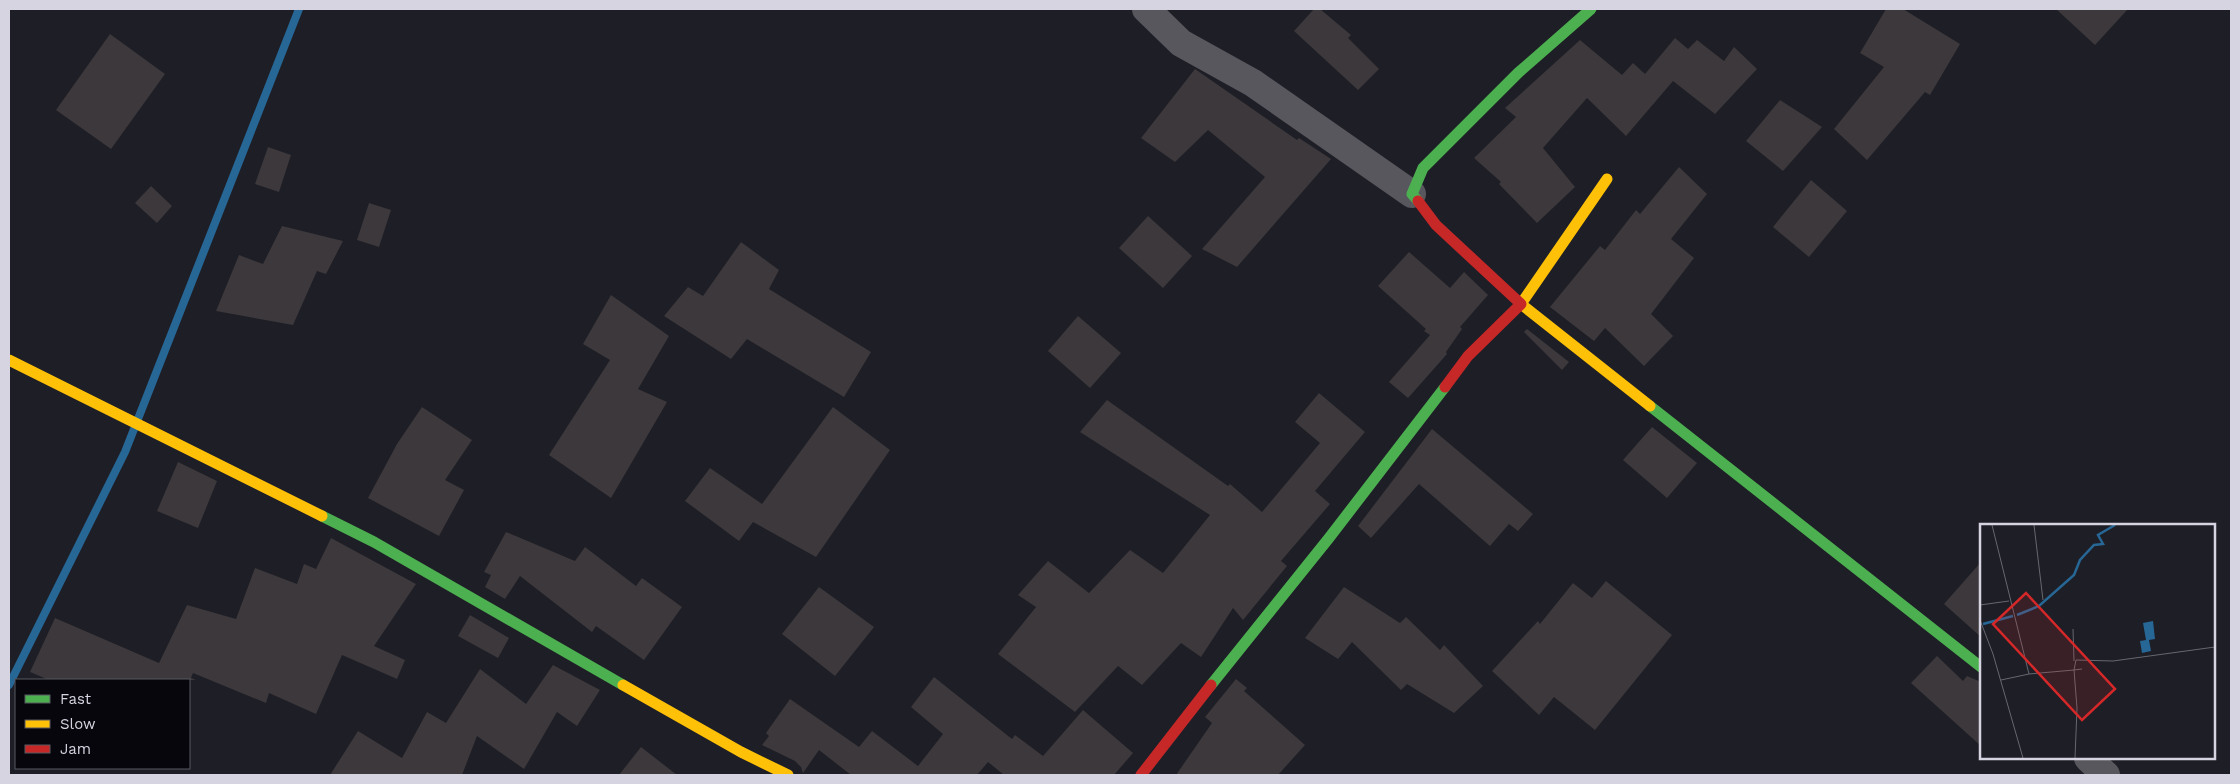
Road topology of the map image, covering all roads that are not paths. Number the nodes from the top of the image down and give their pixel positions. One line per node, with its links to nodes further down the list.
1 (1146, 9): 4 (street)
2 (1591, 9): 4 (street)
3 (1607, 179): 5 (street)
4 (1412, 194): 5 (street)
5 (1521, 304): 7 (street); 10 (street)
6 (9, 360): 9 (street)
7 (1980, 666)
8 (2089, 759): 11 (street)
9 (788, 775)
10 (1141, 775)
11 (2106, 775)

